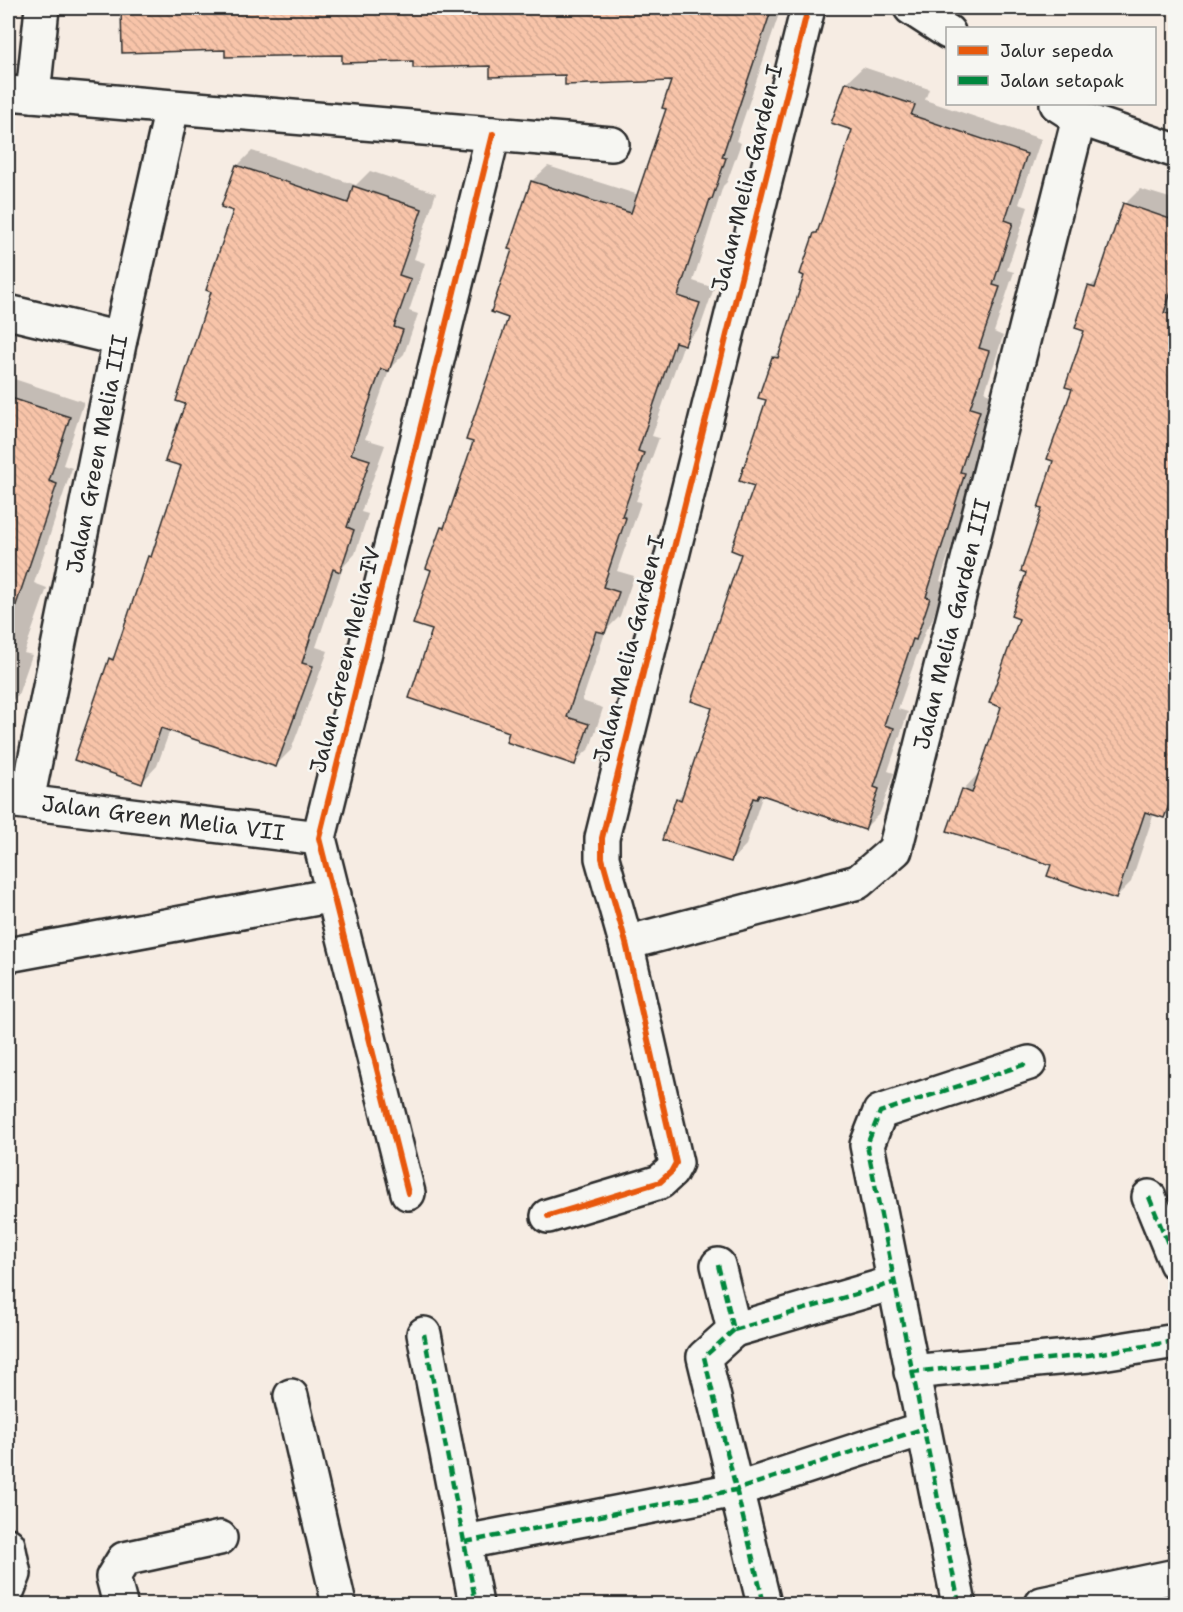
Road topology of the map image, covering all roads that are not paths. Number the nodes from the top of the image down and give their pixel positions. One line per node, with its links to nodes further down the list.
1 (42, 8): 5 (street)
2 (807, 8): 16 (street, Jalan Melia Garden I)
3 (911, 8): 4 (street)
4 (946, 31)
5 (20, 94): 6 (street)
6 (172, 108): 8 (street); 12 (street, Jalan Green Melia III)
7 (1068, 111): 10 (street); 16 (street, Jalan Melia Garden III)
8 (493, 134): 9 (street); 14 (street, Jalan Green Melia IV)
9 (612, 144)
10 (1176, 151)
11 (8, 312): 12 (street)
12 (120, 339): 13 (street, Jalan Green Melia III)
13 (17, 801): 14 (street, Jalan Green Melia VII)
14 (319, 838): 15 (street, Jalan Green Melia IV)
15 (334, 895): 17 (street); 19 (street, Jalan Green Melia IV)
16 (626, 943): 21 (street, Jalan Melia Garden I)
17 (8, 955)
18 (1029, 1063): 24 (street)
19 (408, 1193)
20 (1149, 1197): 22 (street)
21 (548, 1216)
22 (1176, 1263)
23 (718, 1265): 25 (street)
24 (893, 1283): 25 (street); 28 (street)
25 (734, 1330): 31 (street)
26 (424, 1334): 33 (street)
27 (1176, 1341): 28 (street)
28 (911, 1372): 30 (street)
29 (291, 1396): 38 (street)
30 (922, 1430): 31 (street); 41 (street)
31 (735, 1490): 33 (street); 40 (street)
32 (220, 1538): 37 (street)
33 (465, 1542): 39 (street)
34 (8, 1545): 36 (street)
35 (1176, 1576): 42 (street)
36 (8, 1588)
37 (120, 1605)
38 (339, 1605)
39 (476, 1605)
40 (765, 1605)
41 (959, 1605)
42 (1042, 1605)

